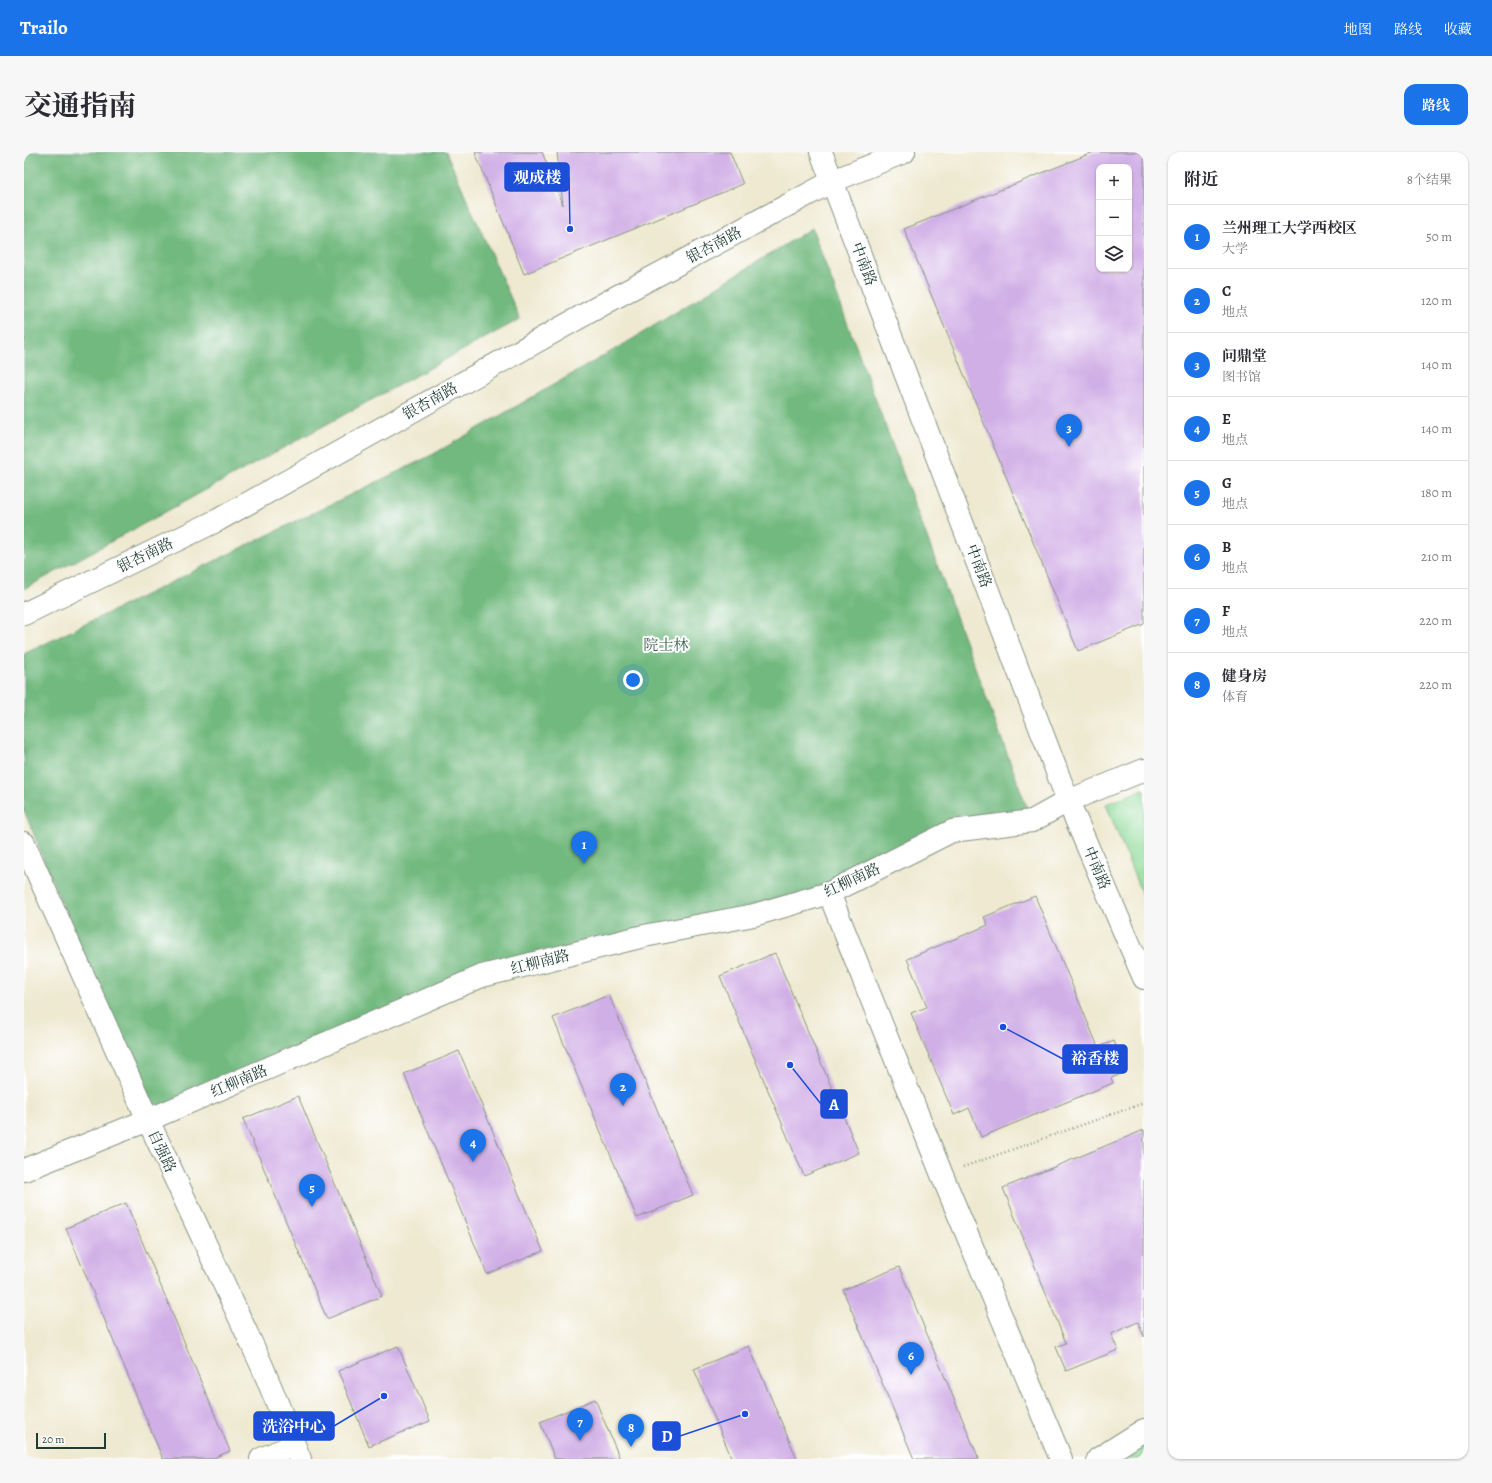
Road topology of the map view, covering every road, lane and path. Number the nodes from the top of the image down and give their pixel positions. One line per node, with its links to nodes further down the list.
1 (821, 152): 3 (lane, 中南路)
2 (904, 152): 3 (lane, 银杏南路)
3 (833, 181): 4 (lane, 银杏南路); 6 (lane, 中南路)
4 (24, 614)
5 (1144, 770): 6 (lane, 红柳南路)
6 (1068, 801): 8 (lane, 红柳南路); 9 (lane, 中南路)
7 (24, 843): 11 (lane, 自强路)
8 (829, 893): 11 (lane, 红柳南路); 13 (lane)
9 (1144, 978)
10 (1144, 1103): 13 (path)
11 (148, 1120): 12 (lane, 红柳南路); 15 (lane, 自强路)
12 (24, 1170)
13 (942, 1175): 17 (lane)
14 (1144, 1430): 18 (lane)
15 (297, 1452): 16 (lane)
16 (261, 1459)
17 (1061, 1459)
18 (1098, 1459)

